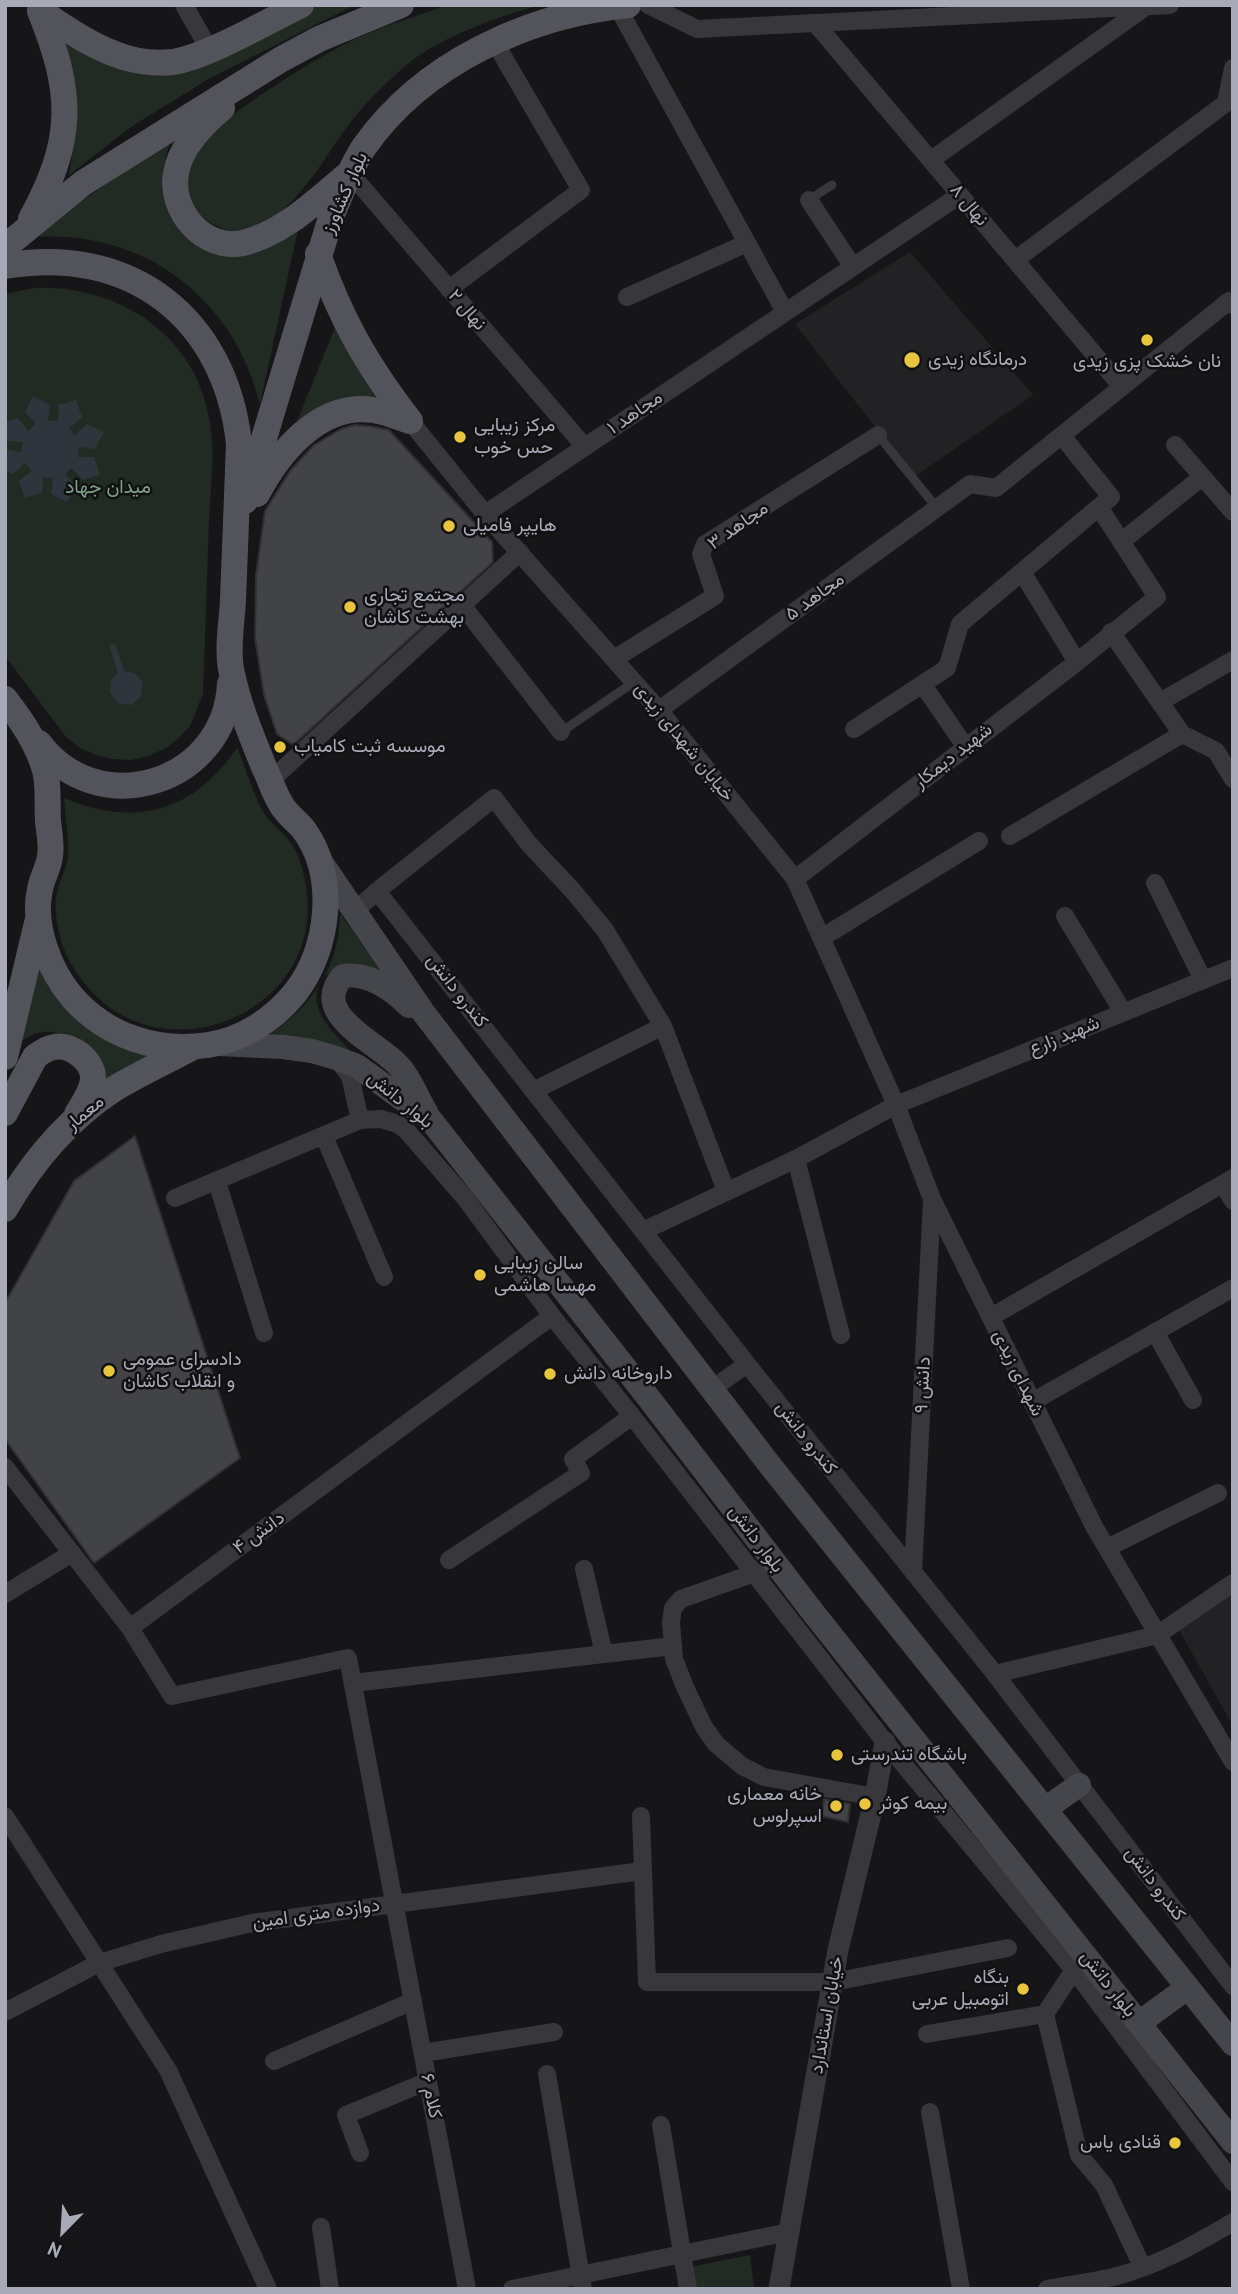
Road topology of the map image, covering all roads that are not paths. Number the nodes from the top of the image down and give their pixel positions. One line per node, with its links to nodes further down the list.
1 (184, 5): 11 (street)
2 (300, 5): 11 (main road)
3 (401, 5): 12 (main road)
4 (648, 5): 9 (street)
5 (1170, 5): 8 (street)
6 (622, 6): 10 (main road, بلوار کشاورز); 20 (street)
7 (38, 8): 11 (main road); 19 (main road)
8 (1144, 8): 9 (street); 14 (street)
9 (815, 23): 14 (street, نهال ۸)
10 (495, 41): 15 (main road, بلوار کشاورز); 25 (street)
11 (209, 50)
12 (280, 60): 15 (main road); 19 (main road)
13 (1233, 68): 22 (street)
14 (931, 160): 17 (street, نهال ۸)
15 (349, 173): 21 (main road, بلوار کشاورز); 25 (street, نهال ۲)
16 (832, 185): 18 (lane)
17 (960, 195): 22 (street, نهال ۸); 24 (street, مجاهد ۱)
18 (806, 202): 24 (street)
19 (14, 240)
20 (747, 243): 26 (street); 28 (street)
21 (318, 254): 30 (main road); 40 (main road, بلوار کشاورز)
22 (1015, 260): 29 (street, نهال ۸)
23 (5, 267): 40 (main road)
24 (853, 267): 28 (street, مجاهد ۱)
25 (449, 289): 34 (street, نهال ۲)
26 (626, 297)
27 (1233, 305): 29 (street)
28 (786, 312): 34 (street, مجاهد ۱)
29 (1122, 387): 32 (street)
30 (410, 421): 39 (street, خیابان شهدای زیدی); 40 (main road)
31 (878, 435): 37 (lane); 46 (street, مجاهد ۳)
32 (1062, 436): 36 (street); 37 (street, مجاهد ۵)
33 (1175, 445): 35 (street)
34 (585, 447): 39 (street, مجاهد ۱)
35 (1202, 477): 38 (street); 41 (street)
36 (1098, 507): 41 (street); 43 (street)
37 (937, 508): 54 (street, مجاهد ۵)
38 (1233, 512)
39 (485, 514): 42 (street, خیابان شهدای زیدی)
40 (235, 533): 49 (main road)
41 (1122, 541): 45 (street, شهید دیمکار)
42 (520, 552): 44 (street); 46 (street, خیابان شهدای زیدی)
43 (1022, 572): 48 (street); 51 (street)
44 (462, 605): 57 (street); 61 (street)
45 (1111, 632): 48 (street, شهید دیمکار); 53 (street)
46 (614, 659): 50 (street, خیابان شهدای زیدی)
47 (1233, 660): 53 (street)
48 (1077, 662): 59 (street, شهید دیمکار)
49 (230, 665): 55 (main road); 61 (main road)
50 (634, 681): 54 (street, خیابان شهدای زیدی); 57 (lane)
51 (923, 685): 56 (street); 59 (street)
52 (5, 699): 55 (main road)
53 (1160, 702): 58 (street)
54 (659, 710): 65 (street, خیابان شهدای زیدی)
55 (27, 728): 69 (main road)
56 (854, 729)
57 (561, 732)
58 (1182, 734): 60 (street); 62 (street)
59 (965, 746): 65 (street, شهید دیمکار)
60 (1233, 779)
61 (271, 781): 64 (main road)
62 (1010, 836)
63 (979, 841): 71 (street)
64 (315, 852): 68 (main road); 77 (main road)
65 (795, 879): 71 (street, خیابان شهدای زیدی)
66 (1155, 883): 73 (street)
67 (377, 891): 68 (street); 75 (street); 80 (street, کندرو دانش)
68 (355, 911): 76 (main road)
69 (39, 914): 77 (main road); 78 (main road)
70 (1065, 916): 74 (street)
71 (822, 937): 81 (street, خیابان شهدای زیدی)
72 (1233, 968): 73 (street, شهید زارع)
73 (1203, 980): 74 (street, شهید زارع)
74 (1123, 1012): 81 (street, شهید زارع)
75 (663, 1026): 80 (street); 90 (street)
76 (443, 1038): 83 (main road); 104 (main road)
77 (203, 1046): 79 (main road, بلوار دانش); 85 (main road, معمار)
78 (5, 1056)
79 (336, 1058): 83 (main road, بلوار دانش); 84 (street)
80 (535, 1090): 95 (street, کندرو دانش)
81 (896, 1105): 87 (street, شهید زارع); 92 (street, شهدای زیدی)
82 (5, 1113): 85 (main road)
83 (430, 1119): 114 (main road, بلوار دانش)
84 (360, 1120): 86 (street); 98 (street)
85 (71, 1124): 94 (main road, معمار)
86 (324, 1136): 89 (street); 96 (street)
87 (796, 1159): 90 (street, شهید زارع); 102 (street)
88 (1228, 1181): 93 (street); 99 (street)
89 (217, 1182): 91 (street); 101 (street)
90 (726, 1191): 95 (street, شهید زارع)
91 (175, 1198)
92 (932, 1199): 99 (street, شهدای زیدی); 115 (street, دانش ۹)
93 (1233, 1200)
94 (5, 1209)
95 (643, 1231): 103 (street, کندرو دانش)
96 (383, 1277)
97 (1233, 1289): 100 (street)
98 (552, 1316): 107 (street); 118 (street, دانش ۴)
99 (991, 1317): 106 (street, شهدای زیدی)
100 (1155, 1332): 105 (street); 106 (street)
101 (264, 1333)
102 (841, 1335)
103 (747, 1364): 104 (street); 115 (street, کندرو دانش)
104 (712, 1389): 128 (main road)
105 (1193, 1400)
106 (1032, 1402): 110 (street, شهدای زیدی)
107 (632, 1416): 112 (street); 114 (street)
108 (5, 1467): 111 (street)
109 (1218, 1493): 110 (street)
110 (1107, 1548): 119 (street, شهدای زیدی)
111 (72, 1553): 117 (street); 118 (street)
112 (450, 1560)
113 (584, 1569): 121 (street)
114 (766, 1569): 120 (street); 124 (street); 131 (main road, بلوار دانش)
115 (913, 1572): 122 (street, کندرو دانش)
116 (1233, 1583): 119 (street)
117 (5, 1594)
118 (130, 1628): 123 (street)
119 (1157, 1635): 122 (street); 125 (street, شهدای زیدی)
120 (673, 1646): 121 (street); 127 (street)
121 (604, 1654): 123 (street)
122 (995, 1674): 126 (street, کندرو دانش)
123 (354, 1683): 133 (street, کلام ۶)
124 (885, 1742): 127 (street, خیابان استاندارد); 131 (street)
125 (1233, 1762)
126 (1079, 1785): 128 (main road); 138 (street, کندرو دانش)
127 (875, 1797): 137 (street, خیابان استاندارد)
128 (1045, 1809): 139 (main road)
129 (5, 1816): 135 (street)
130 (641, 1816): 132 (street)
131 (961, 1817): 136 (street); 143 (main road, بلوار دانش)
132 (642, 1871): 133 (street, دوازده متری امین); 137 (street)
133 (394, 1903): 135 (street, دوازده متری امین); 140 (street, کلام ۶)
134 (1007, 1948): 137 (street)
135 (99, 1963): 141 (street, دوازده متری امین); 162 (street)
136 (1074, 1970): 142 (street); 155 (street)
137 (833, 1982): 158 (street, خیابان استاندارد)
138 (1233, 1986)
139 (1187, 1988): 143 (main road); 146 (main road)
140 (413, 2001): 147 (street, کلام ۶); 148 (street)
141 (5, 2012)
142 (1045, 2014): 145 (street); 160 (street)
143 (1139, 2023): 153 (main road, بلوار دانش)
144 (554, 2032): 147 (street)
145 (927, 2034)
146 (1233, 2044)
147 (423, 2053): 150 (street, کلام ۶)
148 (274, 2061)
149 (547, 2074): 161 (street)
150 (428, 2081): 154 (street); 164 (street, کلام ۶)
151 (930, 2112): 168 (street)
152 (661, 2125): 159 (street)
153 (1233, 2142)
154 (360, 2153)
155 (1233, 2182)
156 (1233, 2222): 160 (street)
157 (321, 2227): 163 (street)
158 (789, 2232): 159 (street); 167 (street, خیابان استاندارد)
159 (682, 2253): 161 (street); 166 (street)
160 (1142, 2266): 169 (street)
161 (582, 2281): 165 (street)
162 (268, 2289)
163 (330, 2289)
164 (467, 2289)
165 (512, 2289)
166 (688, 2289)
167 (779, 2289)
168 (961, 2289)
169 (1047, 2289)

